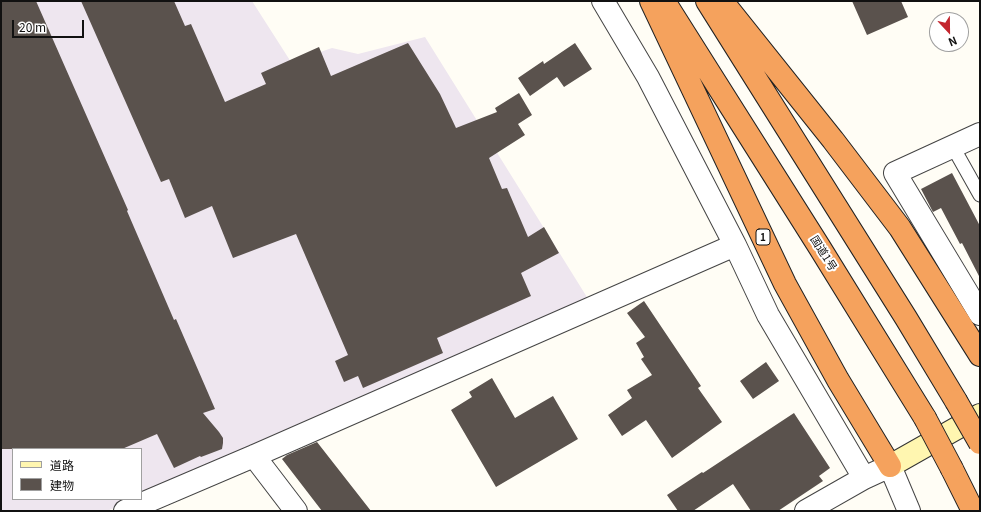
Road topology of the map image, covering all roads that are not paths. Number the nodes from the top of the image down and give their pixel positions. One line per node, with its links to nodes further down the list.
1 (603, 1): 9 (street)
2 (651, 1): 15 (highway, 1)
3 (664, 1): 21 (highway, 国道1号, bridge)
4 (707, 1): 13 (highway, bridge)
5 (722, 1): 11 (highway)
6 (980, 134): 7 (street)
7 (953, 147): 8 (lane); 10 (street)
8 (980, 194)
9 (735, 245): 14 (street); 16 (street)
10 (980, 314)
11 (980, 355)
12 (980, 415): 15 (street)
13 (980, 443)
14 (254, 456): 17 (street); 18 (street)
15 (890, 466): 16 (street); 20 (street)
16 (864, 478): 19 (street)
17 (125, 511)
18 (296, 511)
19 (806, 511)
20 (909, 511)
21 (973, 511)

